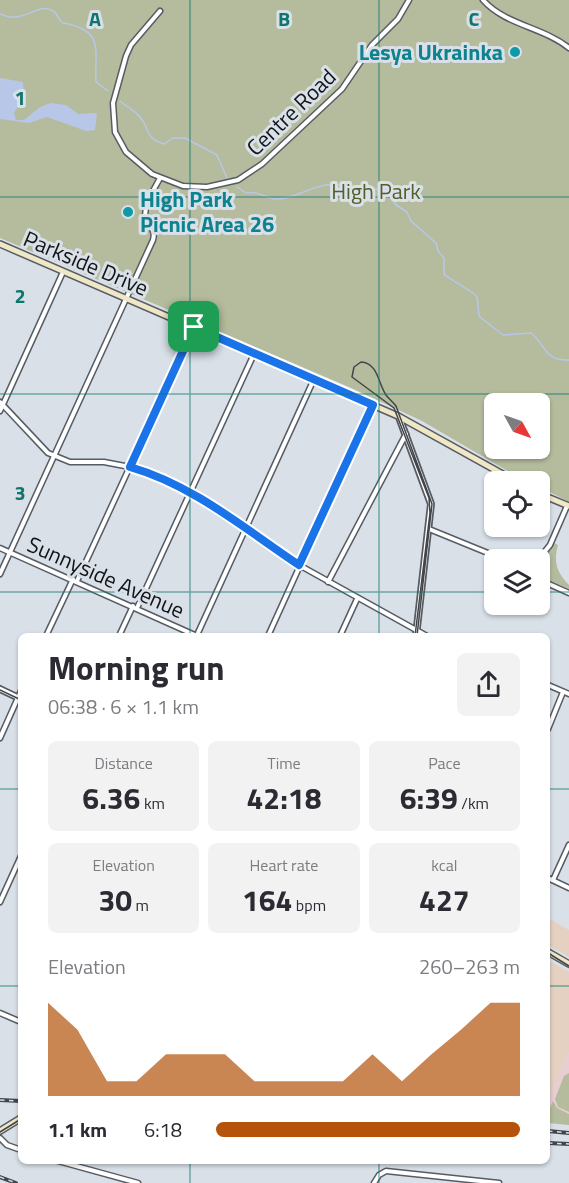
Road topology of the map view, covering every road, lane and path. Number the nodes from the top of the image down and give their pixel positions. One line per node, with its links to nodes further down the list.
1 (409, 0): 5 (street, Centre Road)
2 (483, 0): 4 (street)
3 (160, 11): 5 (street)
4 (569, 48)
5 (160, 178): 8 (street)
6 (1, 246): 7 (main road, Parkside Drive)
7 (64, 271): 8 (main road, Parkside Drive); 12 (street)
8 (127, 298): 9 (main road, Parkside Drive); 17 (street)
9 (194, 327): 10 (main road, Parkside Drive); 18 (street)
10 (254, 354): 11 (main road, Parkside Drive); 20 (street)
11 (314, 380): 13 (main road, Parkside Drive); 23 (street)
12 (2, 403): 14 (street); 17 (street)
13 (373, 405): 15 (main road, Parkside Drive); 29 (street)
14 (0, 411)
15 (399, 417): 16 (street); 19 (main road, Parkside Drive)
16 (406, 434): 24 (street); 32 (street)
17 (55, 456): 18 (street); 28 (street)
18 (130, 467): 20 (street); 31 (street)
19 (496, 471)
20 (190, 492): 23 (street); 36 (street)
21 (550, 498): 22 (main road)
22 (568, 506): 26 (street)
23 (245, 529): 29 (street); 40 (street)
24 (429, 529): 27 (street); 44 (street)
25 (0, 548): 28 (street, Sunnyside Avenue)
26 (547, 549)
27 (484, 551)
28 (10, 552): 30 (street); 31 (street, Sunnyside Avenue)
29 (299, 565): 32 (street); 41 (street)
30 (0, 574)
31 (75, 580): 36 (street, Sunnyside Avenue); 37 (street)
32 (328, 582): 35 (street)
33 (550, 584): 34 (street)
34 (569, 593)
35 (357, 599): 42 (street); 43 (street)
36 (135, 607): 38 (street); 39 (street, Sunnyside Avenue)
37 (48, 633)
38 (121, 633)
39 (186, 633)
40 (198, 633)
41 (269, 633)
42 (341, 633)
43 (414, 633)
44 (416, 633)
45 (550, 687): 47 (street)
46 (0, 689): 49 (street)
47 (563, 692): 48 (street); 51 (street)
48 (569, 694)
49 (18, 697)
50 (18, 702): 52 (street)
51 (550, 724)
52 (0, 738)
53 (569, 845): 56 (street)
54 (18, 863): 58 (street)
55 (550, 879): 56 (street)
56 (553, 880): 57 (street)
57 (569, 888)
58 (0, 902)
59 (550, 953): 60 (main road)
60 (569, 964)
61 (0, 1013): 62 (street)
62 (18, 1021)
63 (18, 1121): 64 (main road)
64 (0, 1131)
65 (0, 1138): 66 (street)
66 (18, 1149)
67 (69, 1164): 68 (street)
68 (138, 1183)
69 (374, 1183): 70 (street)
70 (499, 1183)

